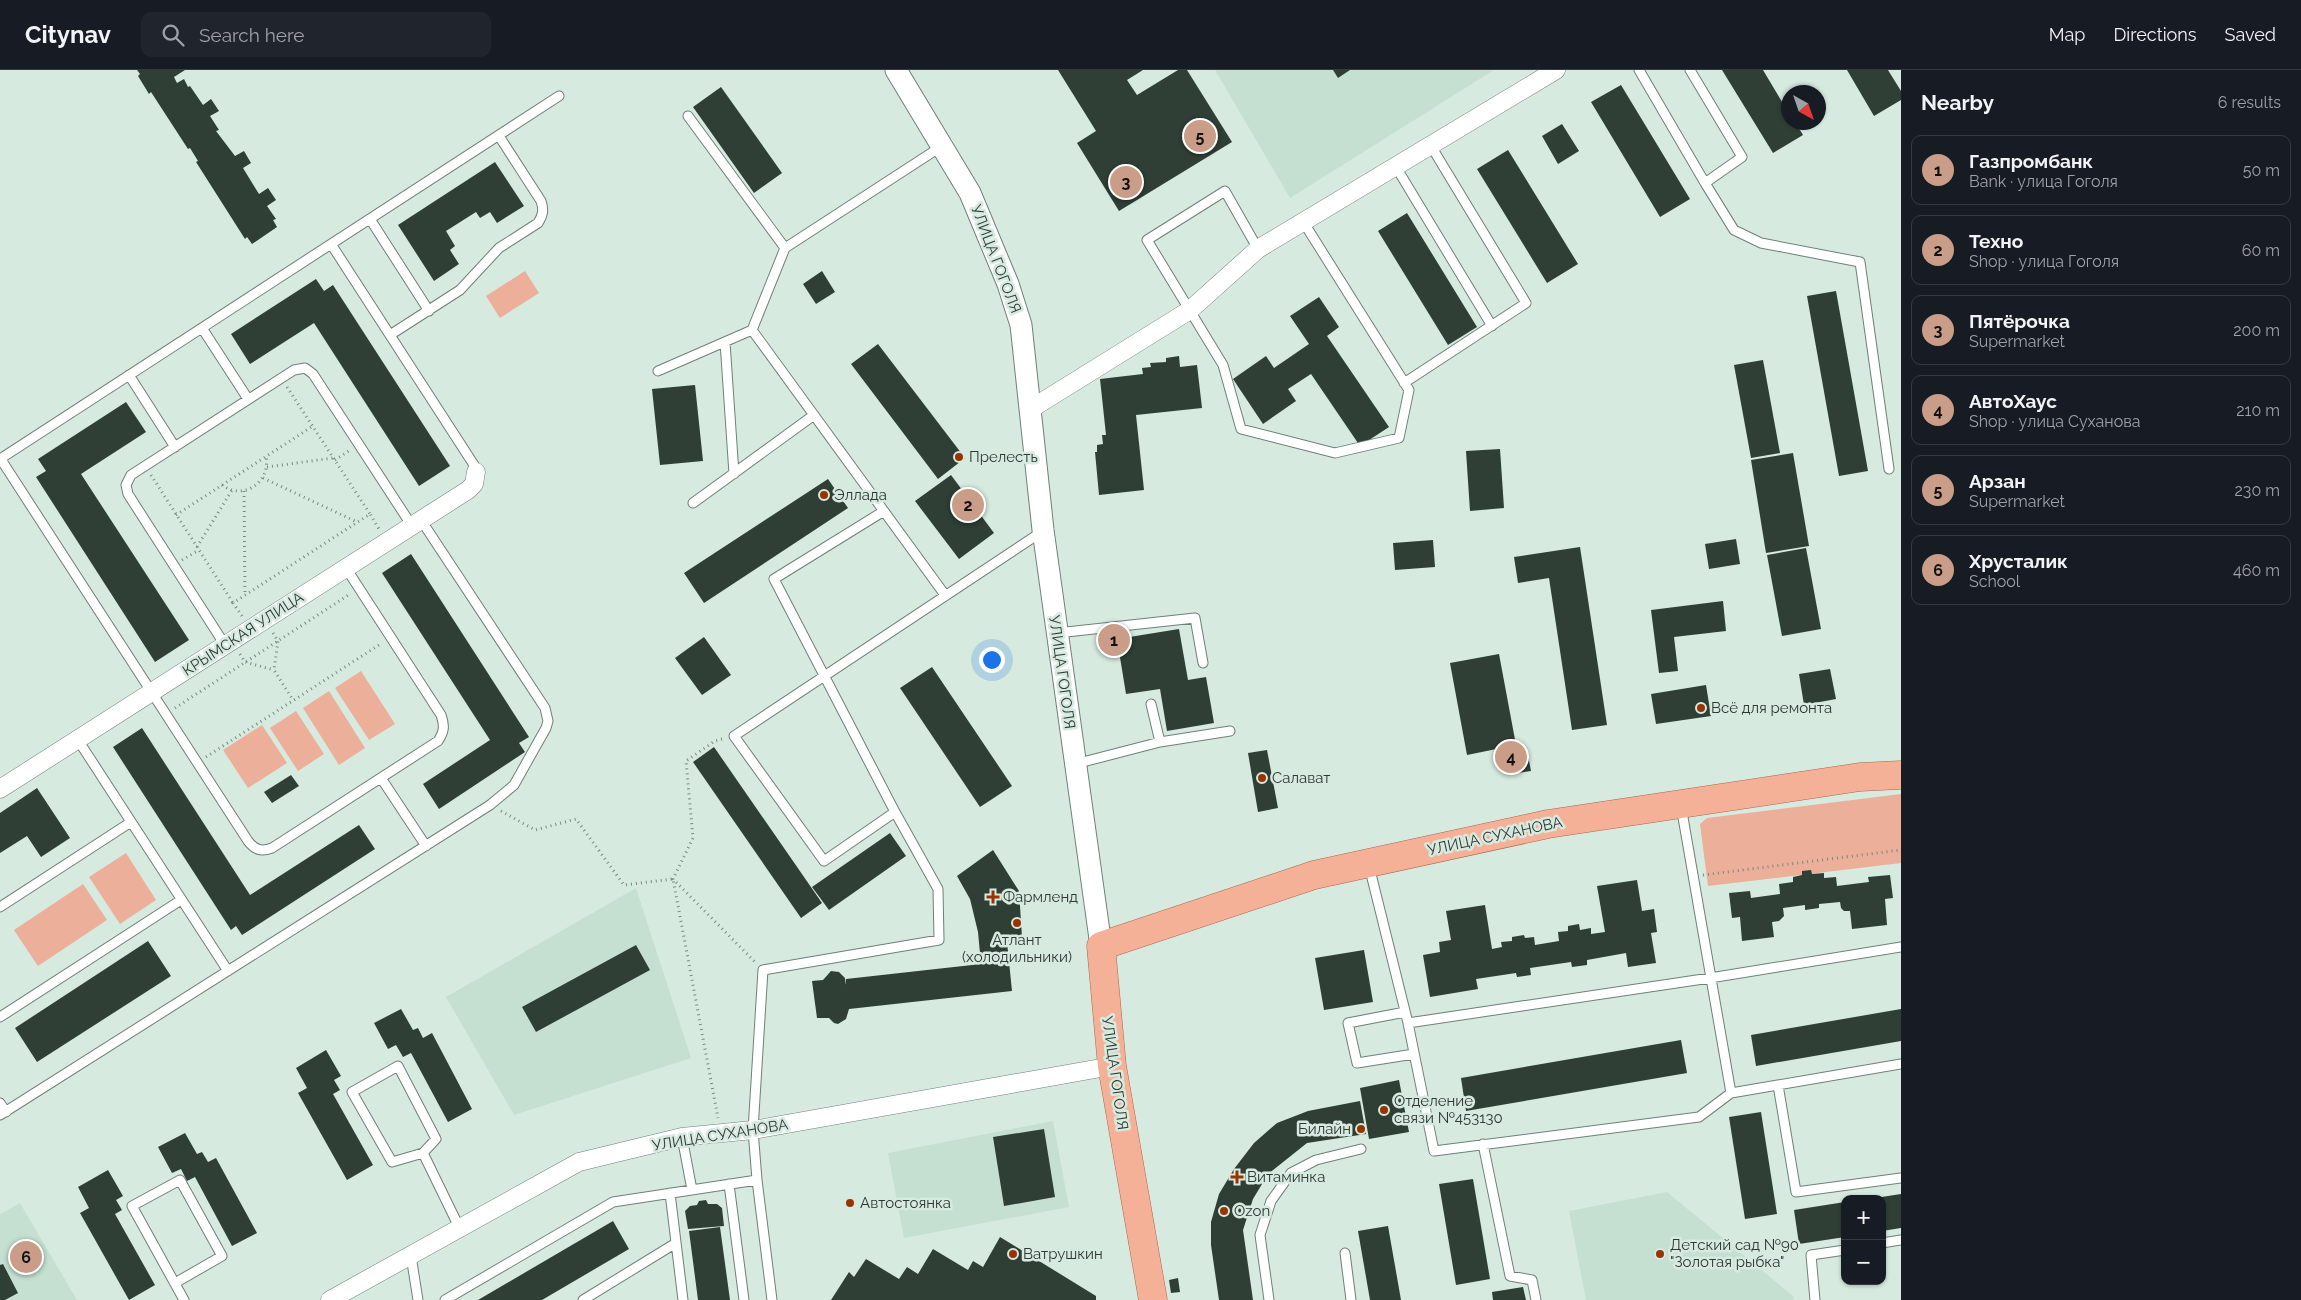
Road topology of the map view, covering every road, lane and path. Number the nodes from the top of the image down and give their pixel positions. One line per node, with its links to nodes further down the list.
1 (896, 70): 8 (street, УЛИЦА ГОГОЛЯ)
2 (1556, 70): 9 (street)
3 (1639, 70): 11 (lane)
4 (1690, 70): 11 (lane)
5 (559, 96): 7 (lane)
6 (688, 116): 15 (lane)
7 (498, 136): 12 (lane); 18 (lane)
8 (942, 146): 15 (lane); 29 (street, УЛИЦА ГОГОЛЯ)
9 (1431, 146): 10 (street); 19 (lane)
10 (1396, 167): 13 (street); 19 (lane)
11 (1705, 183): 39 (lane)
12 (370, 219): 14 (lane); 18 (lane)
13 (1304, 223): 16 (street); 27 (lane)
14 (331, 244): 20 (lane); 22 (lane)
15 (785, 248): 21 (lane)
16 (1258, 249): 17 (street); 17 (lane)
17 (1190, 310): 27 (lane); 29 (street)
18 (429, 311): 22 (lane)
19 (1492, 326): 27 (lane)
20 (202, 328): 25 (lane); 28 (lane)
21 (752, 330): 23 (lane); 30 (lane)
22 (390, 336): 40 (lane)
23 (725, 342): 24 (lane); 41 (lane)
24 (658, 370)
25 (129, 375): 33 (lane); 35 (lane)
26 (281, 378): 28 (lane); 31 (path); 32 (lane)
27 (1404, 382)
28 (248, 399): 33 (lane)
29 (1029, 410): 52 (street, УЛИЦА ГОГОЛЯ)
30 (814, 415): 41 (lane); 47 (lane)
31 (313, 426): 34 (path); 36 (path)
32 (359, 444): 36 (path); 51 (lane)
33 (175, 446): 37 (lane)
34 (266, 456): 38 (path); 43 (path)
35 (0, 459): 70 (lane)
36 (334, 459): 38 (path); 48 (path)
37 (144, 466): 49 (path); 55 (lane)
38 (267, 467): 42 (path)
39 (1889, 469)
40 (476, 472): 51 (street, КРЫМСКАЯ УЛИЦА)
41 (734, 474): 46 (lane)
42 (263, 478): 45 (path); 50 (path)
43 (222, 484): 44 (path); 49 (path)
44 (232, 490): 45 (path); 54 (path)
45 (244, 491): 58 (path)
46 (693, 503)
47 (884, 511): 59 (lane); 69 (lane)
48 (370, 514): 50 (path); 53 (path)
49 (176, 515): 54 (path)
50 (358, 522): 58 (path)
51 (417, 523): 53 (street, КРЫМСКАЯ УЛИЦА); 84 (lane)
52 (1043, 530): 59 (lane); 62 (street, УЛИЦА ГОГОЛЯ)
53 (388, 542): 56 (street, КРЫМСКАЯ УЛИЦА)
54 (198, 548): 55 (path); 60 (path)
55 (174, 565): 65 (lane)
56 (346, 568): 57 (lane); 61 (street, КРЫМСКАЯ УЛИЦА)
57 (359, 588): 63 (lane); 64 (path)
58 (245, 595): 60 (path)
59 (945, 595): 69 (lane)
60 (233, 603): 61 (path)
61 (258, 625): 64 (path); 65 (street, КРЫМСКАЯ УЛИЦА)
62 (1057, 633): 67 (lane); 79 (street, УЛИЦА ГОГОЛЯ)
63 (390, 638): 71 (path); 81 (lane)
64 (278, 641): 66 (path); 68 (path)
65 (228, 643): 66 (path); 70 (street, КРЫМСКАЯ УЛИЦА)
66 (245, 662): 68 (path); 73 (path)
67 (1203, 663)
68 (274, 670): 71 (path)
69 (825, 675): 75 (lane); 85 (lane)
70 (152, 692): 73 (lane); 76 (street, КРЫМСКАЯ УЛИЦА)
71 (293, 700): 78 (path)
72 (1151, 704): 77 (lane)
73 (165, 714): 78 (lane)
74 (1230, 731): 77 (lane)
75 (734, 736): 85 (lane); 91 (path)
76 (78, 740): 82 (street, КРЫМСКАЯ УЛИЦА); 86 (lane)
77 (1160, 742): 79 (lane)
78 (197, 763): 81 (lane)
79 (1075, 764): 94 (street, УЛИЦА ГОГОЛЯ)
80 (1901, 775): 83 (main road, УЛИЦА СУХАНОВА)
81 (381, 778): 87 (lane)
82 (0, 789)
83 (1681, 804): 89 (main road, УЛИЦА СУХАНОВА); 90 (lane)
84 (490, 805): 87 (lane); 91 (path)
85 (895, 812): 96 (lane)
86 (131, 822): 92 (lane); 93 (lane)
87 (426, 846): 97 (lane)
88 (1901, 850): 90 (path)
89 (1368, 864): 94 (main road, УЛИЦА СУХАНОВА); 99 (lane)
90 (1693, 876): 98 (lane)
91 (673, 879): 96 (path); 110 (path)
92 (181, 900): 97 (lane); 100 (lane)
93 (0, 907)
94 (1100, 946): 104 (main road, УЛИЦА ГОГОЛЯ)
95 (1901, 947): 98 (lane)
96 (763, 970): 109 (lane)
97 (228, 971): 108 (lane)
98 (1710, 978): 101 (lane); 106 (lane)
99 (1405, 1012): 101 (lane); 102 (lane)
100 (0, 1017)
101 (1408, 1022): 102 (lane)
102 (1414, 1054): 112 (lane)
103 (1901, 1064): 105 (lane)
104 (1112, 1066): 109 (street, УЛИЦА СУХАНОВА); 136 (main road, УЛИЦА ГОГОЛЯ)
105 (1778, 1085): 106 (lane); 115 (lane)
106 (1731, 1093): 112 (lane)
107 (0, 1103): 108 (lane)
108 (3, 1114)
109 (753, 1130): 110 (street, УЛИЦА СУХАНОВА); 116 (lane)
110 (721, 1133): 111 (street, УЛИЦА СУХАНОВА)
111 (682, 1137): 118 (lane); 120 (street, УЛИЦА СУХАНОВА)
112 (1483, 1144): 139 (lane)
113 (1361, 1149): 137 (lane)
114 (422, 1153): 114 (lane); 120 (lane)
115 (1901, 1178)
116 (757, 1180): 117 (lane); 135 (lane)
117 (729, 1184): 118 (lane); 134 (lane)
118 (692, 1190): 119 (lane)
119 (670, 1193): 123 (lane); 131 (lane)
120 (459, 1227): 126 (street, УЛИЦА СУХАНОВА)
121 (1901, 1240): 122 (lane)
122 (1886, 1243)
123 (676, 1244): 132 (lane); 133 (lane)
124 (1841, 1251): 140 (lane)
125 (1345, 1253): 138 (lane)
126 (411, 1256): 128 (street, УЛИЦА СУХАНОВА); 130 (lane)
127 (175, 1283): 127 (lane); 129 (lane)
128 (339, 1297)
129 (184, 1300)
130 (418, 1300)
131 (444, 1300)
132 (583, 1300)
133 (683, 1300)
134 (744, 1300)
135 (772, 1300)
136 (1153, 1300)
137 (1269, 1300)
138 (1351, 1300)
139 (1536, 1300)
140 (1814, 1300)

